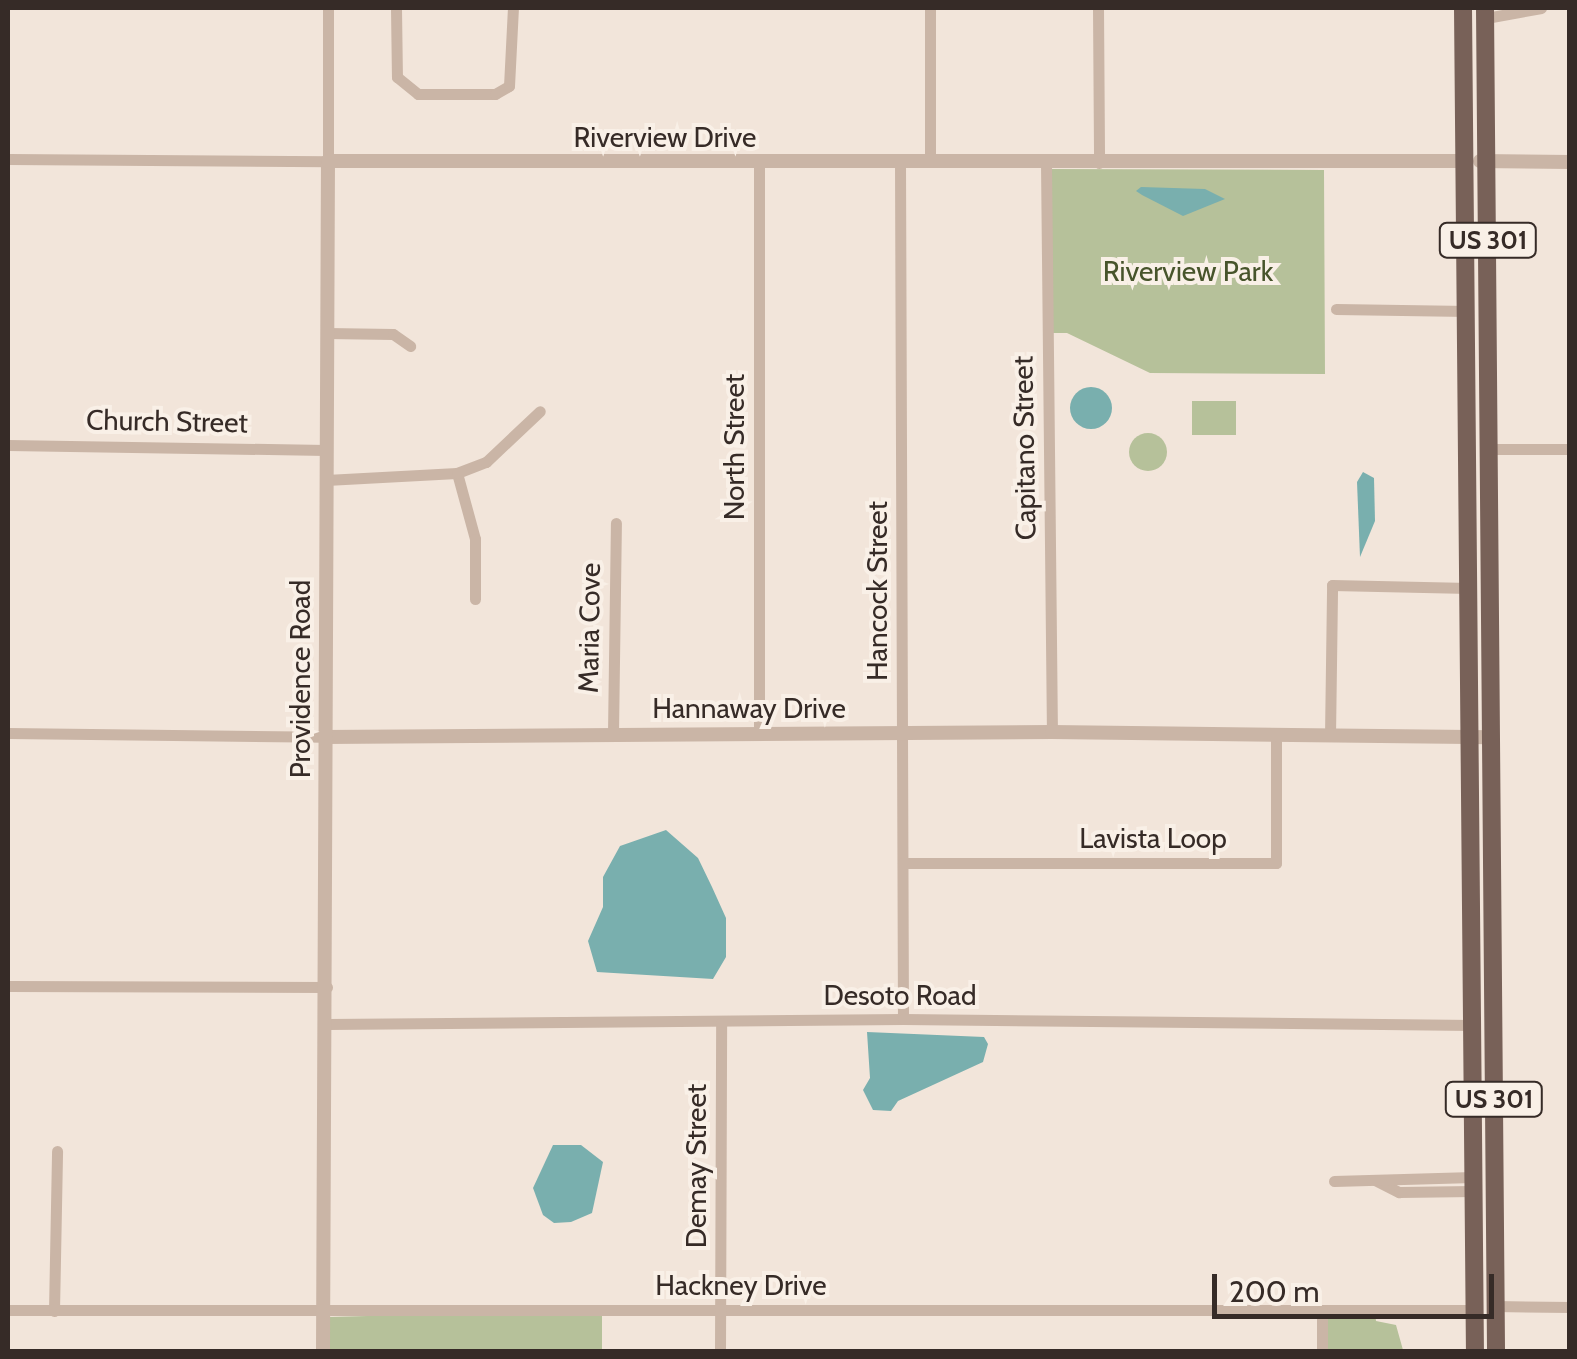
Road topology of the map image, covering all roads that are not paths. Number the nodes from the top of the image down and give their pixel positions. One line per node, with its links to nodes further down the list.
1 (328, 8): 11 (street, Providence Road)
2 (396, 8): 3 (street)
3 (514, 8)
4 (930, 8): 15 (street)
5 (1098, 8): 18 (street)
6 (1463, 8): 10 (main road, US 301)
7 (1541, 8): 8 (street)
8 (1482, 11): 12 (main road, US 301)
9 (8, 159): 11 (street, Riverview Drive)
10 (1466, 160): 12 (street, Riverview Drive); 18 (street, Riverview Drive); 20 (main road, US 301)
11 (328, 161): 13 (street, Riverview Drive); 21 (street, Providence Road)
12 (1487, 161): 16 (street, Riverview Drive); 26 (main road, US 301)
13 (758, 162): 14 (street, Riverview Drive); 35 (street, North Street)
14 (900, 162): 15 (street, Riverview Drive); 36 (street, Hancock Street)
15 (930, 162): 17 (street, Riverview Drive)
16 (1570, 162)
17 (1046, 163): 18 (street, Riverview Drive); 37 (street, Capitano Street)
18 (1099, 163)
19 (1336, 309): 20 (street)
20 (1467, 319): 26 (main road); 28 (main road, US 301)
21 (326, 334): 22 (street); 25 (street, Providence Road)
22 (410, 346)
23 (540, 410): 29 (street)
24 (8, 445): 25 (street, Church Street)
25 (326, 450): 30 (street, Providence Road)
26 (1489, 450): 27 (street); 34 (main road, US 301)
27 (1570, 450)
28 (1468, 455): 32 (main road, US 301); 34 (main road)
29 (457, 474): 30 (street); 33 (street)
30 (326, 480): 44 (street, Providence Road)
31 (616, 523): 39 (street, Maria Cove)
32 (1469, 588): 41 (street); 42 (main road, US 301)
33 (475, 599)
34 (1490, 607): 43 (main road, US 301)
35 (759, 732): 36 (street, Hannaway Drive); 39 (street, Hannaway Drive)
36 (902, 732): 37 (street, Hannaway Drive); 45 (street, Hancock Street)
37 (1052, 732): 40 (street, Hannaway Drive)
38 (8, 733): 44 (street, Hannaway Drive)
39 (613, 733): 44 (street, Hannaway Drive)
40 (1276, 736): 41 (street, Hannaway Drive); 45 (street, Lavista Loop)
41 (1330, 736): 42 (street, Hannaway Drive)
42 (1470, 737): 43 (street, Hannaway Drive); 46 (main road, US 301)
43 (1491, 737): 49 (main road, US 301)
44 (324, 738): 48 (street, Providence Road)
45 (902, 863): 50 (street, Hancock Street)
46 (1472, 904): 49 (main road); 53 (main road, US 301)
47 (8, 986): 48 (street)
48 (327, 987): 52 (street, Providence Road)
49 (1493, 1011): 56 (main road, US 301)
50 (903, 1019): 51 (street, Desoto Road); 53 (street, Desoto Road)
51 (721, 1022): 52 (street, Desoto Road); 65 (street, Demay Street)
52 (327, 1024): 64 (street, Providence Road)
53 (1472, 1025): 54 (main road, US 301); 56 (main road)
54 (1473, 1098): 58 (main road); 59 (main road, US 301)
55 (56, 1152): 68 (street)
56 (1494, 1152): 58 (main road, US 301)
57 (1334, 1181): 59 (street)
58 (1494, 1181): 60 (main road, US 301)
59 (1473, 1184): 60 (main road); 67 (main road, US 301)
60 (1495, 1286): 61 (main road, US 301)
61 (1496, 1306): 62 (street); 73 (main road, US 301)
62 (1570, 1307)
63 (8, 1310): 68 (street, Hackney Drive)
64 (323, 1310): 65 (street, Hackney Drive); 68 (street, Hackney Drive); 69 (street, Providence Road)
65 (720, 1310): 66 (street, Hackney Drive); 70 (street, Demay Street)
66 (1322, 1310): 67 (street, Hackney Drive); 71 (street)
67 (1475, 1310): 72 (main road, US 301)
68 (54, 1311)
69 (323, 1352)
70 (720, 1352)
71 (1322, 1352)
72 (1476, 1352)
73 (1496, 1352)

